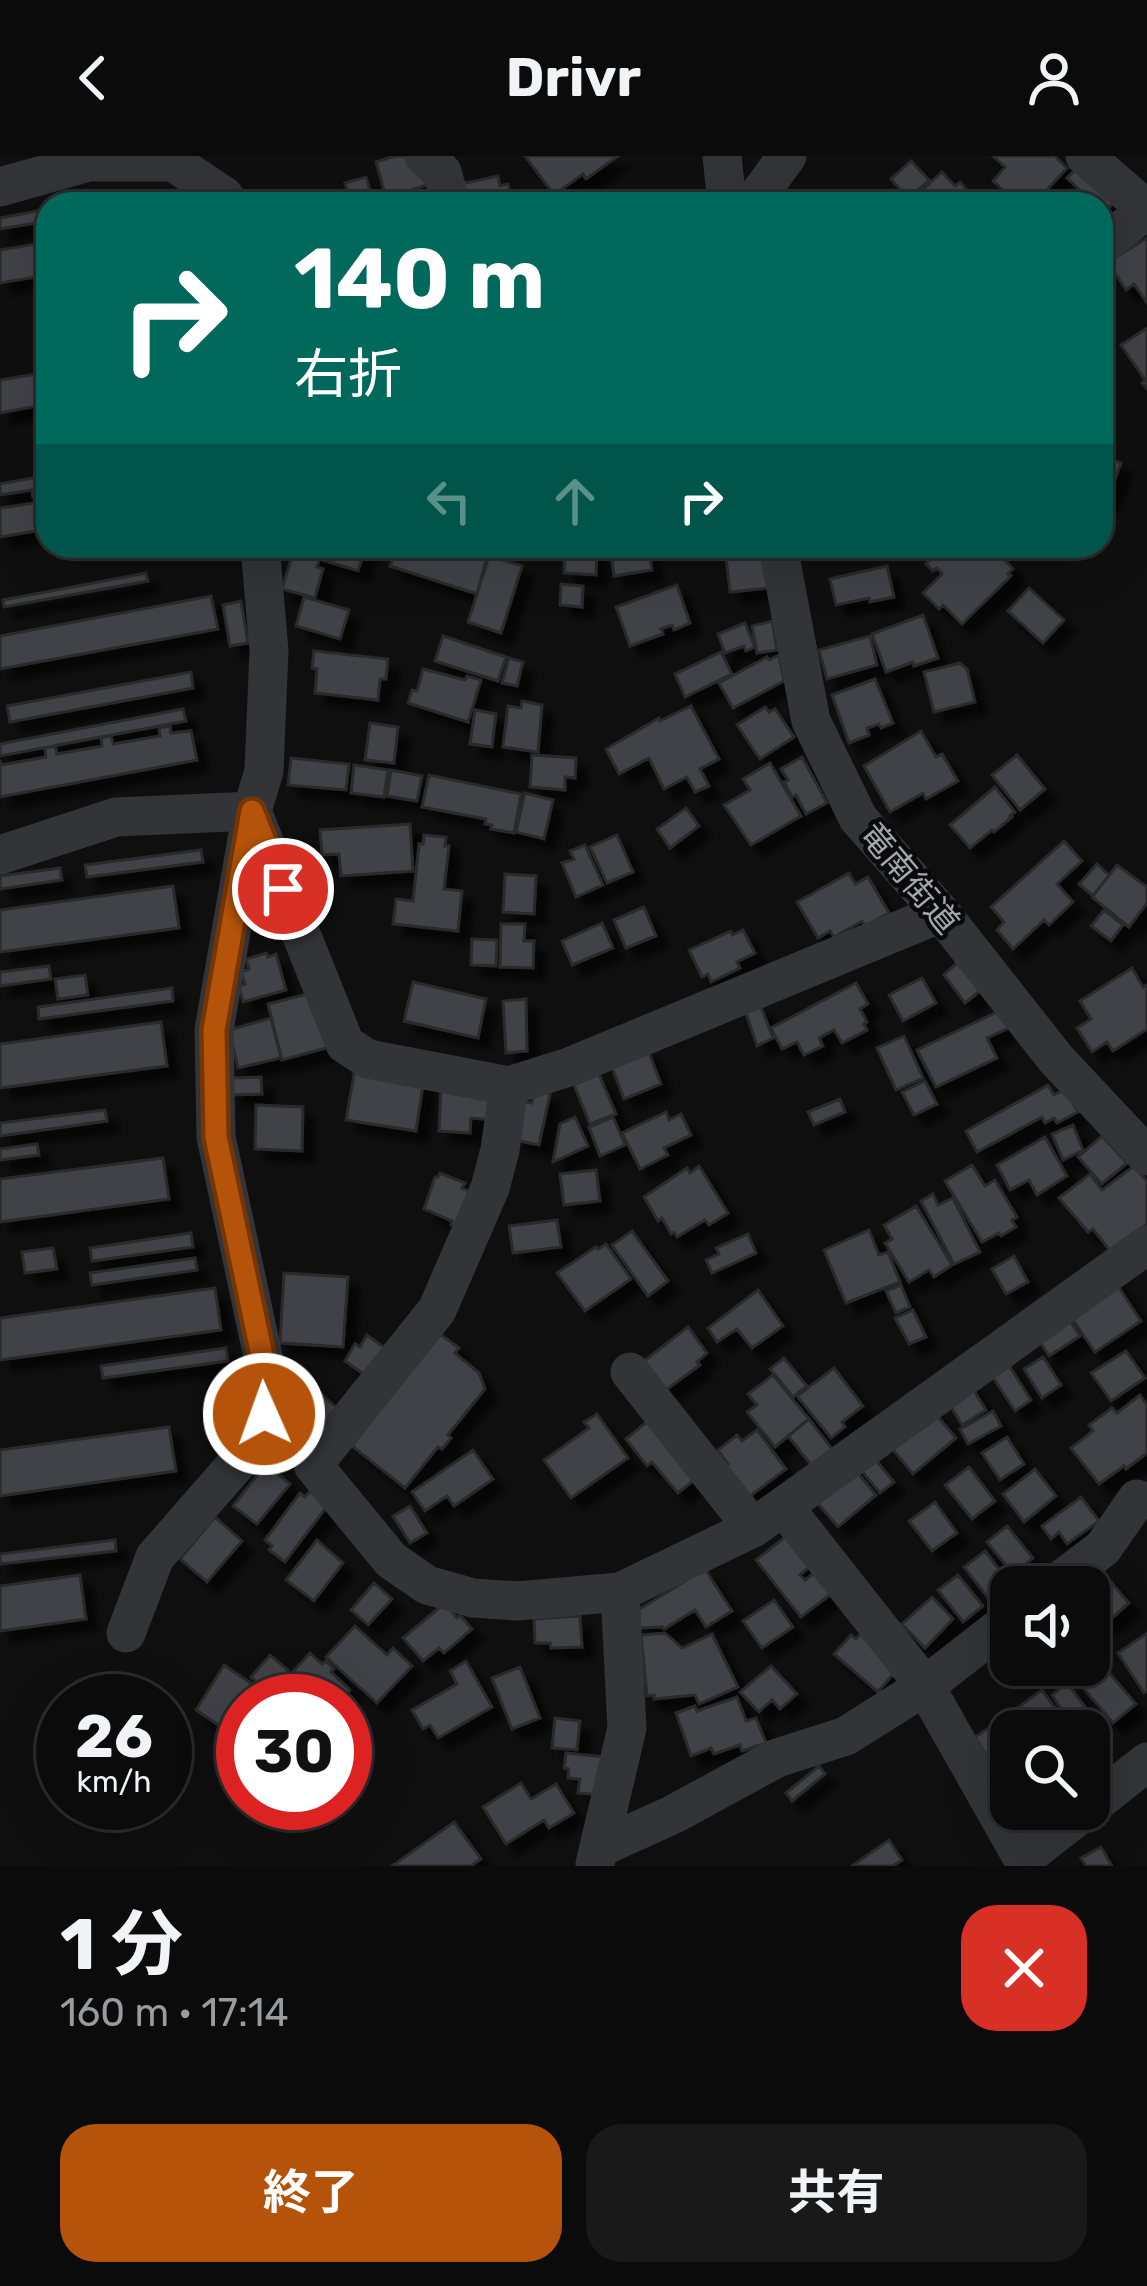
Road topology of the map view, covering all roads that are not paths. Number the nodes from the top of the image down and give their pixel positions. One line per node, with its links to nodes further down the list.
1 (424, 156): 8 (street)
2 (722, 156): 9 (street)
3 (787, 156): 10 (street)
4 (1085, 156): 11 (street)
5 (152, 159): 6 (street); 7 (street)
6 (0, 187)
7 (218, 192)
8 (448, 192)
9 (726, 192)
10 (761, 192)
11 (1147, 209): 12 (street)
12 (1113, 237)
13 (261, 558): 15 (street)
14 (780, 558): 17 (street, 竜南街道)
15 (252, 811): 16 (street); 18 (street); 26 (street)
16 (0, 855)
17 (940, 913): 18 (street); 19 (street, 竜南街道)
18 (509, 1086): 25 (street)
19 (1147, 1156)
20 (1147, 1246): 23 (street)
21 (630, 1372): 23 (street)
22 (1137, 1499): 24 (street)
23 (769, 1517): 25 (street); 28 (street)
24 (1079, 1566)
25 (620, 1592): 32 (street)
26 (126, 1633)
27 (990, 1635): 28 (street)
28 (925, 1686): 32 (street); 33 (street)
29 (1147, 1762): 30 (street)
30 (1110, 1791)
31 (1063, 1830): 33 (street)
32 (597, 1857)
33 (1025, 1863)

